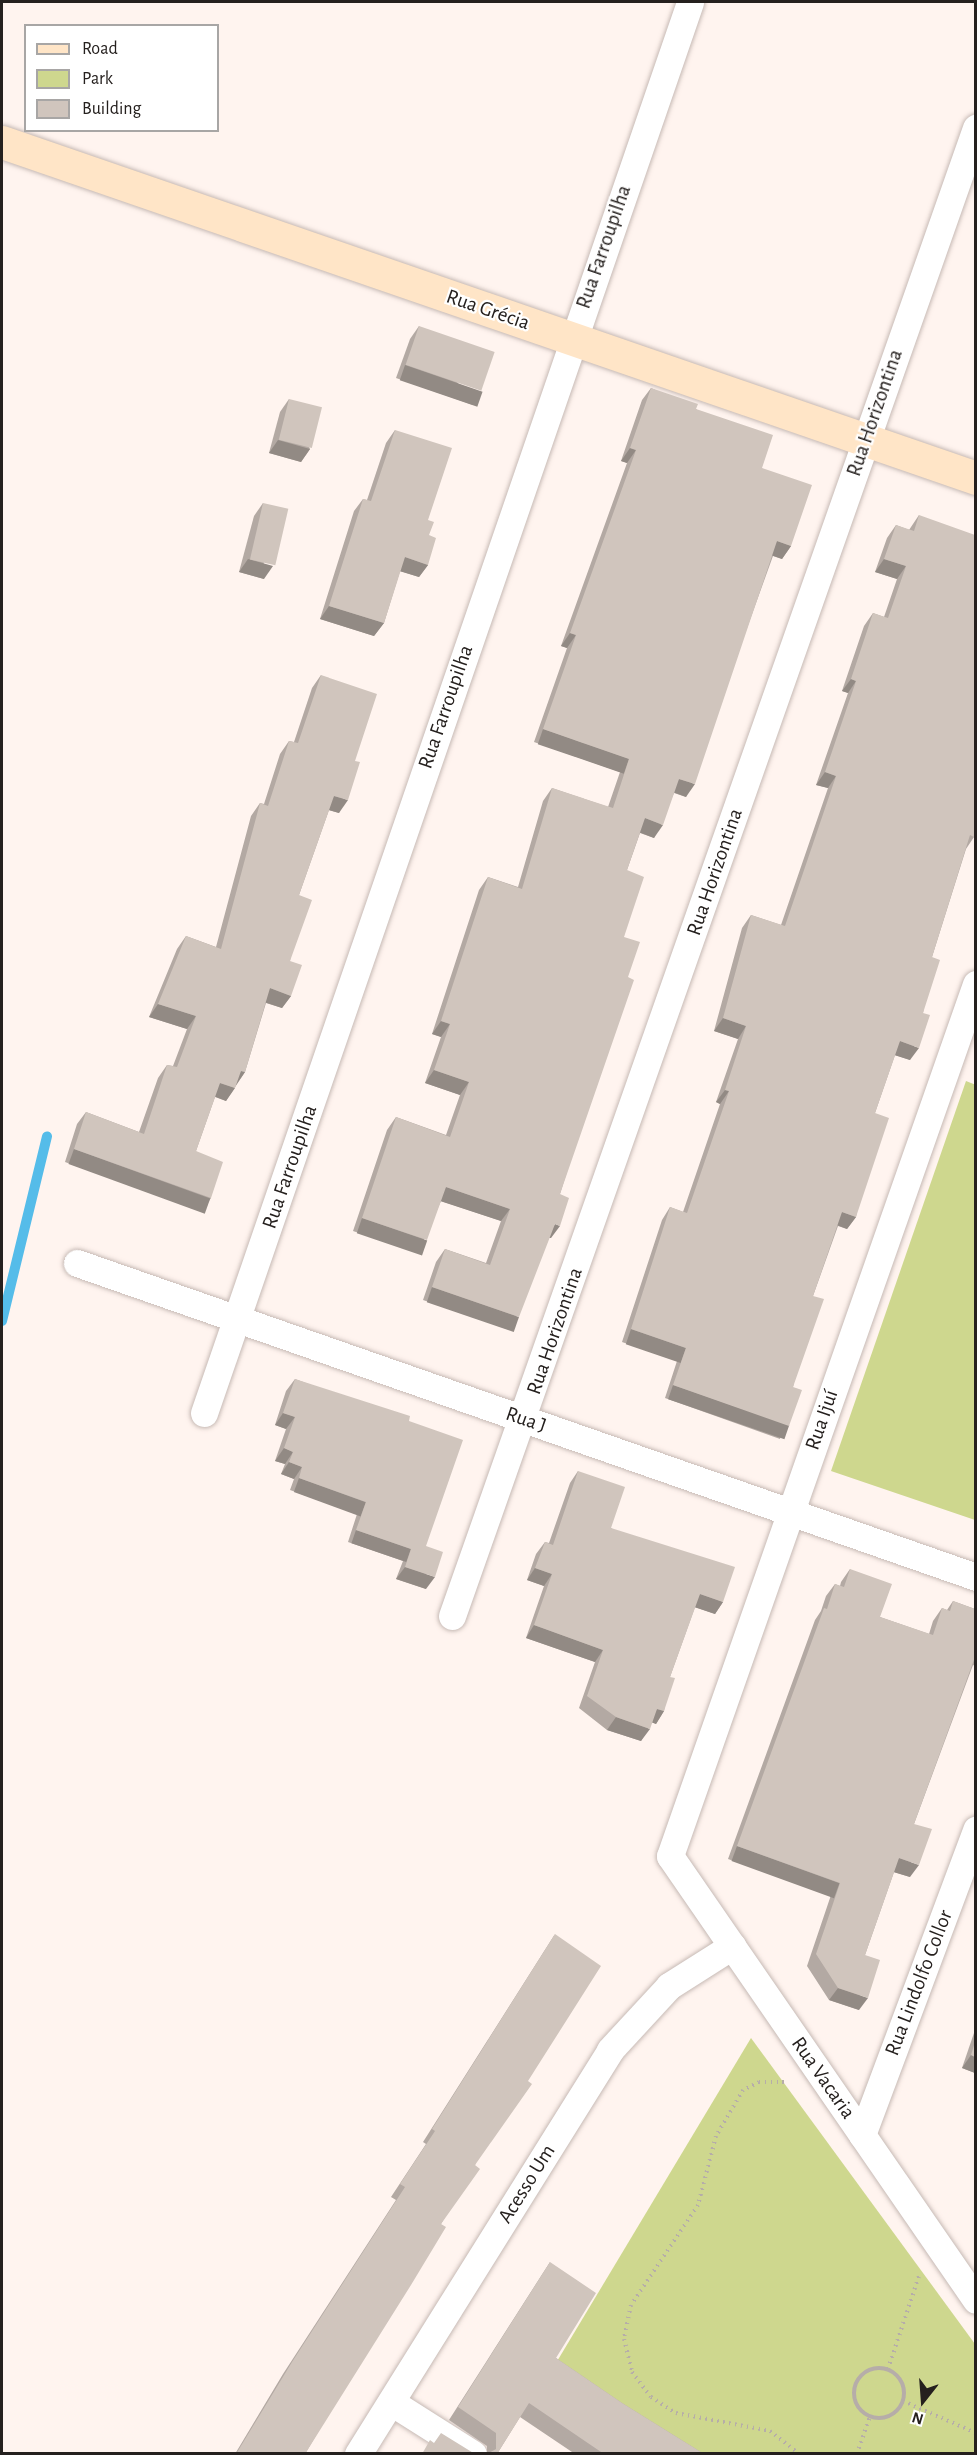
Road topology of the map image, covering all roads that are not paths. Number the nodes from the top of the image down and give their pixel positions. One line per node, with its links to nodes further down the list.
1 (690, 2): 4 (street, Rua Farroupilha)
2 (975, 128): 5 (street, Rua Horizontina)
3 (2, 142): 4 (main road, Rua Grécia)
4 (571, 339): 5 (main road, Rua Grécia); 9 (street, Rua Farroupilha)
5 (865, 440): 6 (main road, Rua Grécia); 11 (street, Rua Horizontina)
6 (975, 478)
7 (975, 984): 12 (street, Rua Ijuí)
8 (77, 1263): 9 (street, Rua J)
9 (238, 1320): 10 (street, Rua Farroupilha); 11 (street, Rua J)
10 (204, 1413)
11 (524, 1419): 12 (street, Rua J); 14 (street, Rua Horizontina)
12 (790, 1512): 13 (street, Rua J); 16 (street, Rua Ijuí)
13 (975, 1577)
14 (452, 1616)
15 (975, 1830): 18 (street, Rua Lindolfo Collor)
16 (670, 1856): 17 (street, Rua Vacaria)
17 (732, 1946): 18 (street, Rua Vacaria); 20 (street, Acesso Um)
18 (862, 2135): 19 (street, Rua Vacaria)
19 (975, 2300)
20 (391, 2402): 21 (street, Acesso Um); 22 (street)
21 (358, 2454)
22 (473, 2454)

